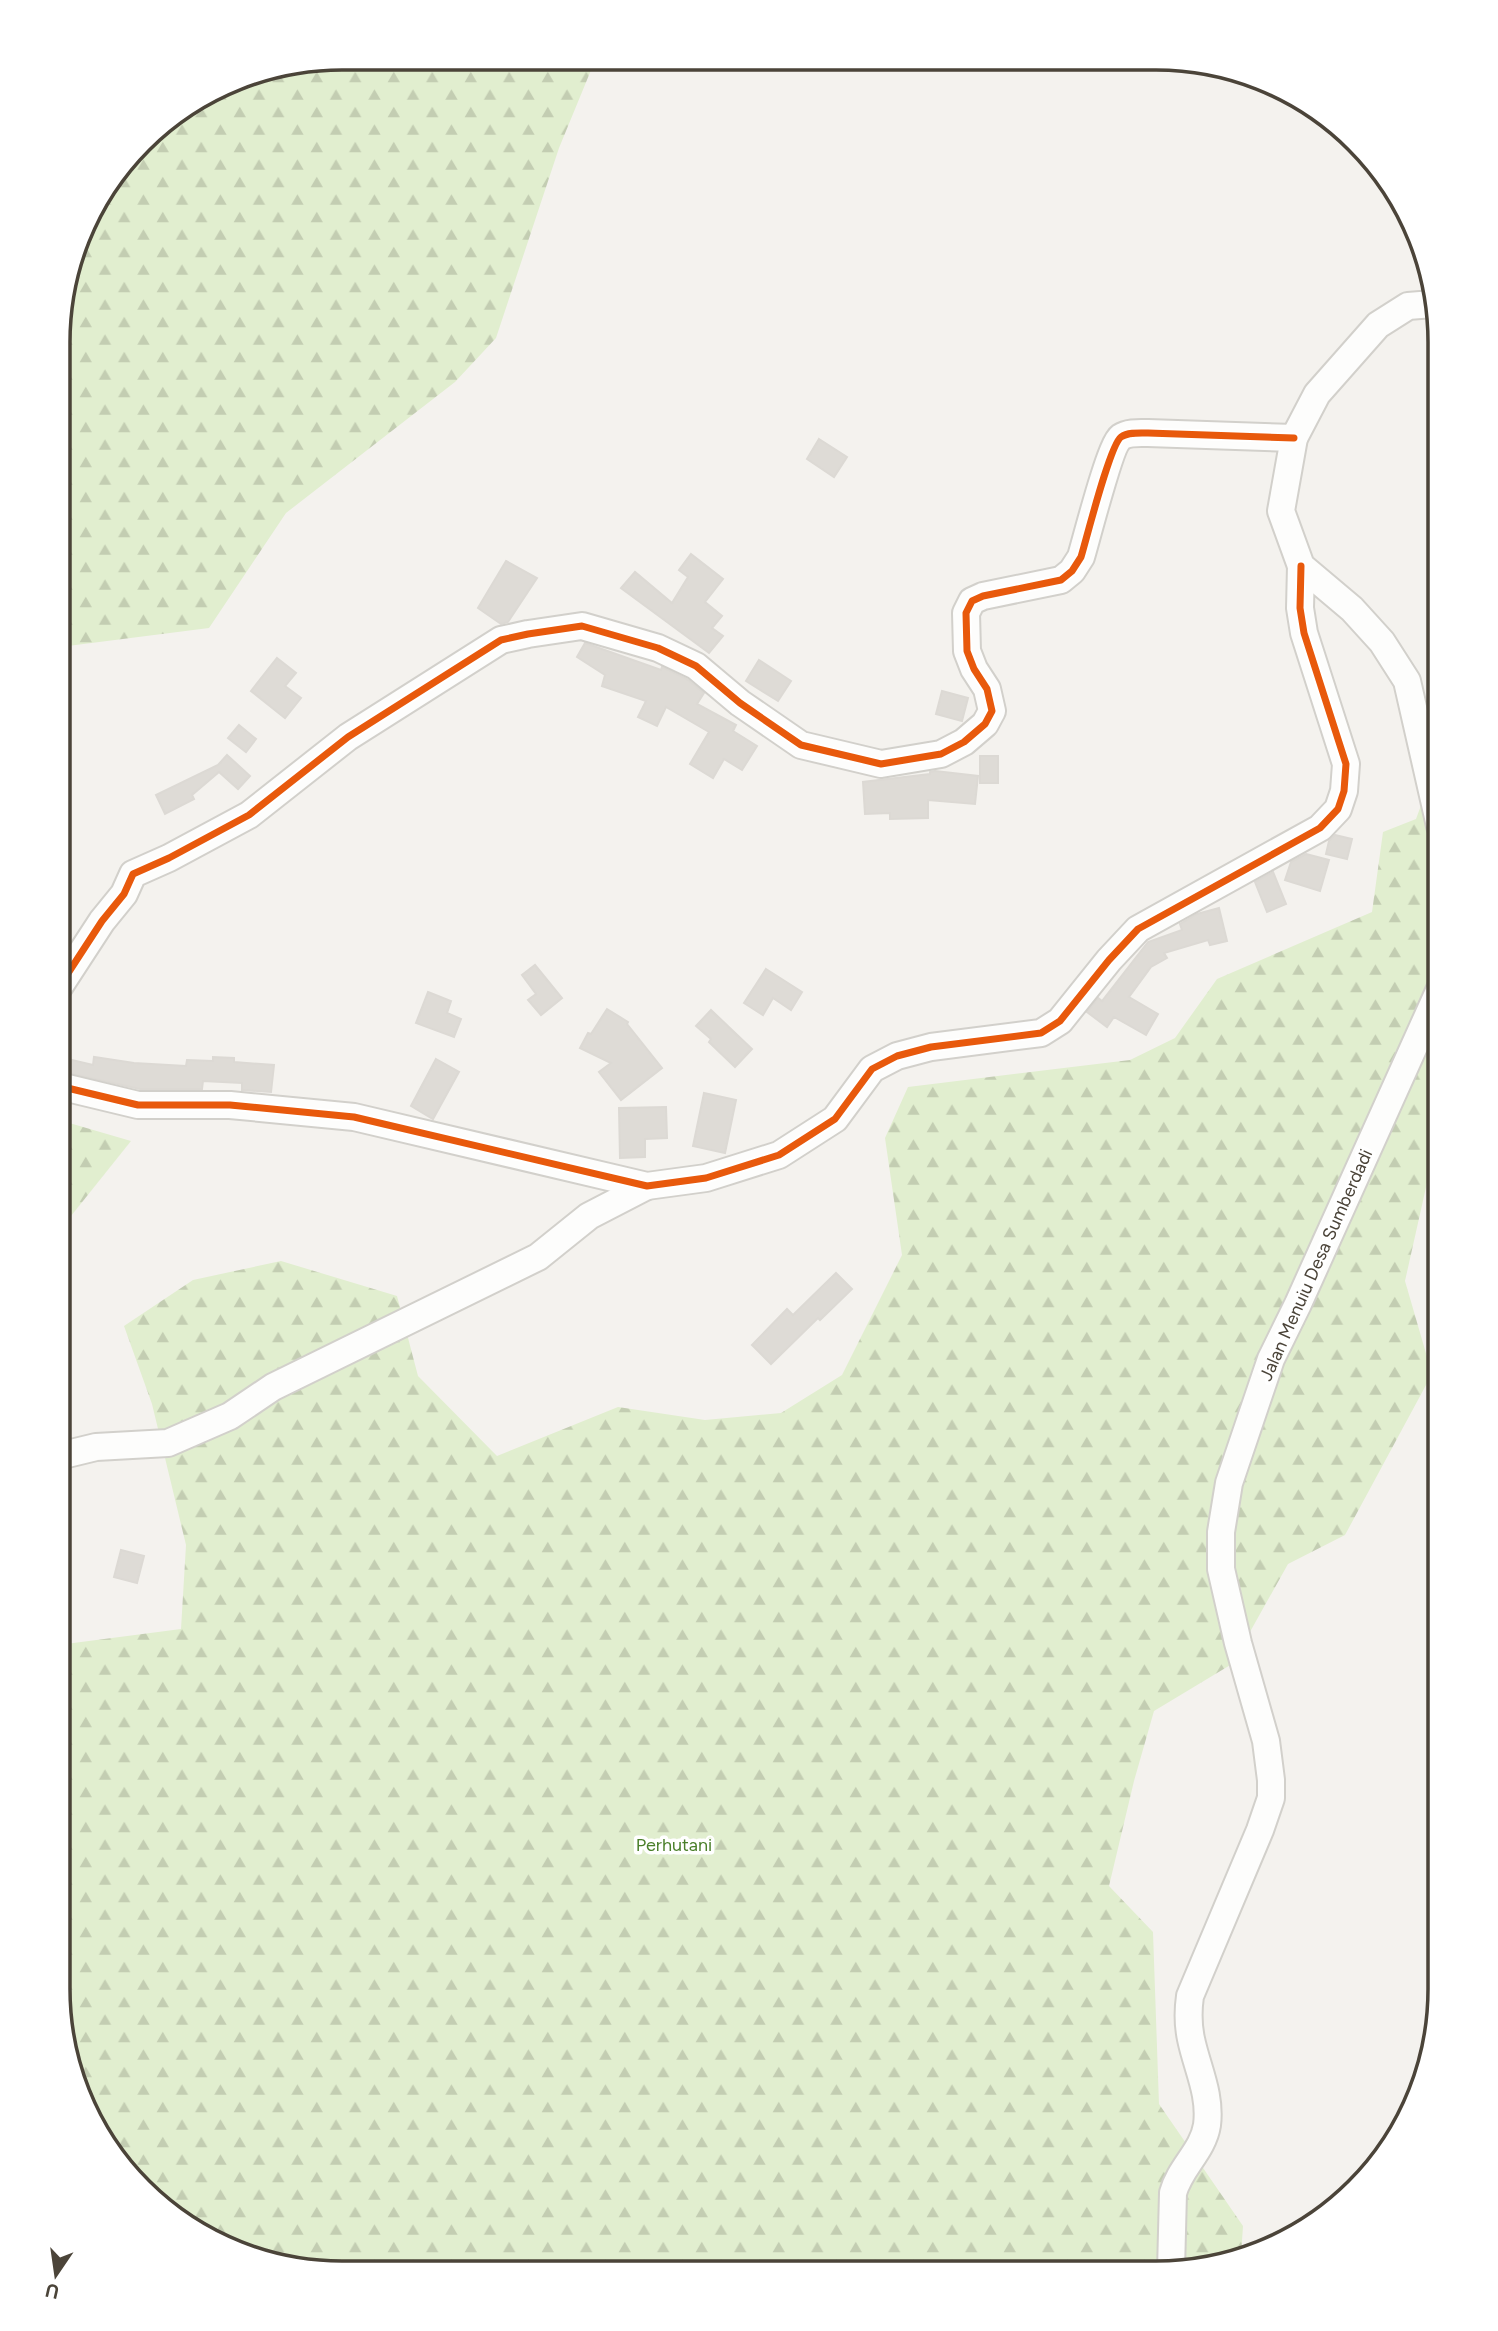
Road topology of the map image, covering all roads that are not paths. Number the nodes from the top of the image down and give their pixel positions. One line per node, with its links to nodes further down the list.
1 (1426, 305): 2 (street)
2 (1294, 438): 3 (street); 5 (street)
3 (1301, 566): 4 (street); 8 (street)
4 (1428, 773)
5 (70, 971)
6 (1428, 1016): 10 (street, Jalan Menuiu Desa Sumberdadi)
7 (70, 1089): 8 (street)
8 (647, 1186): 9 (street)
9 (70, 1452)
10 (1171, 2260)

